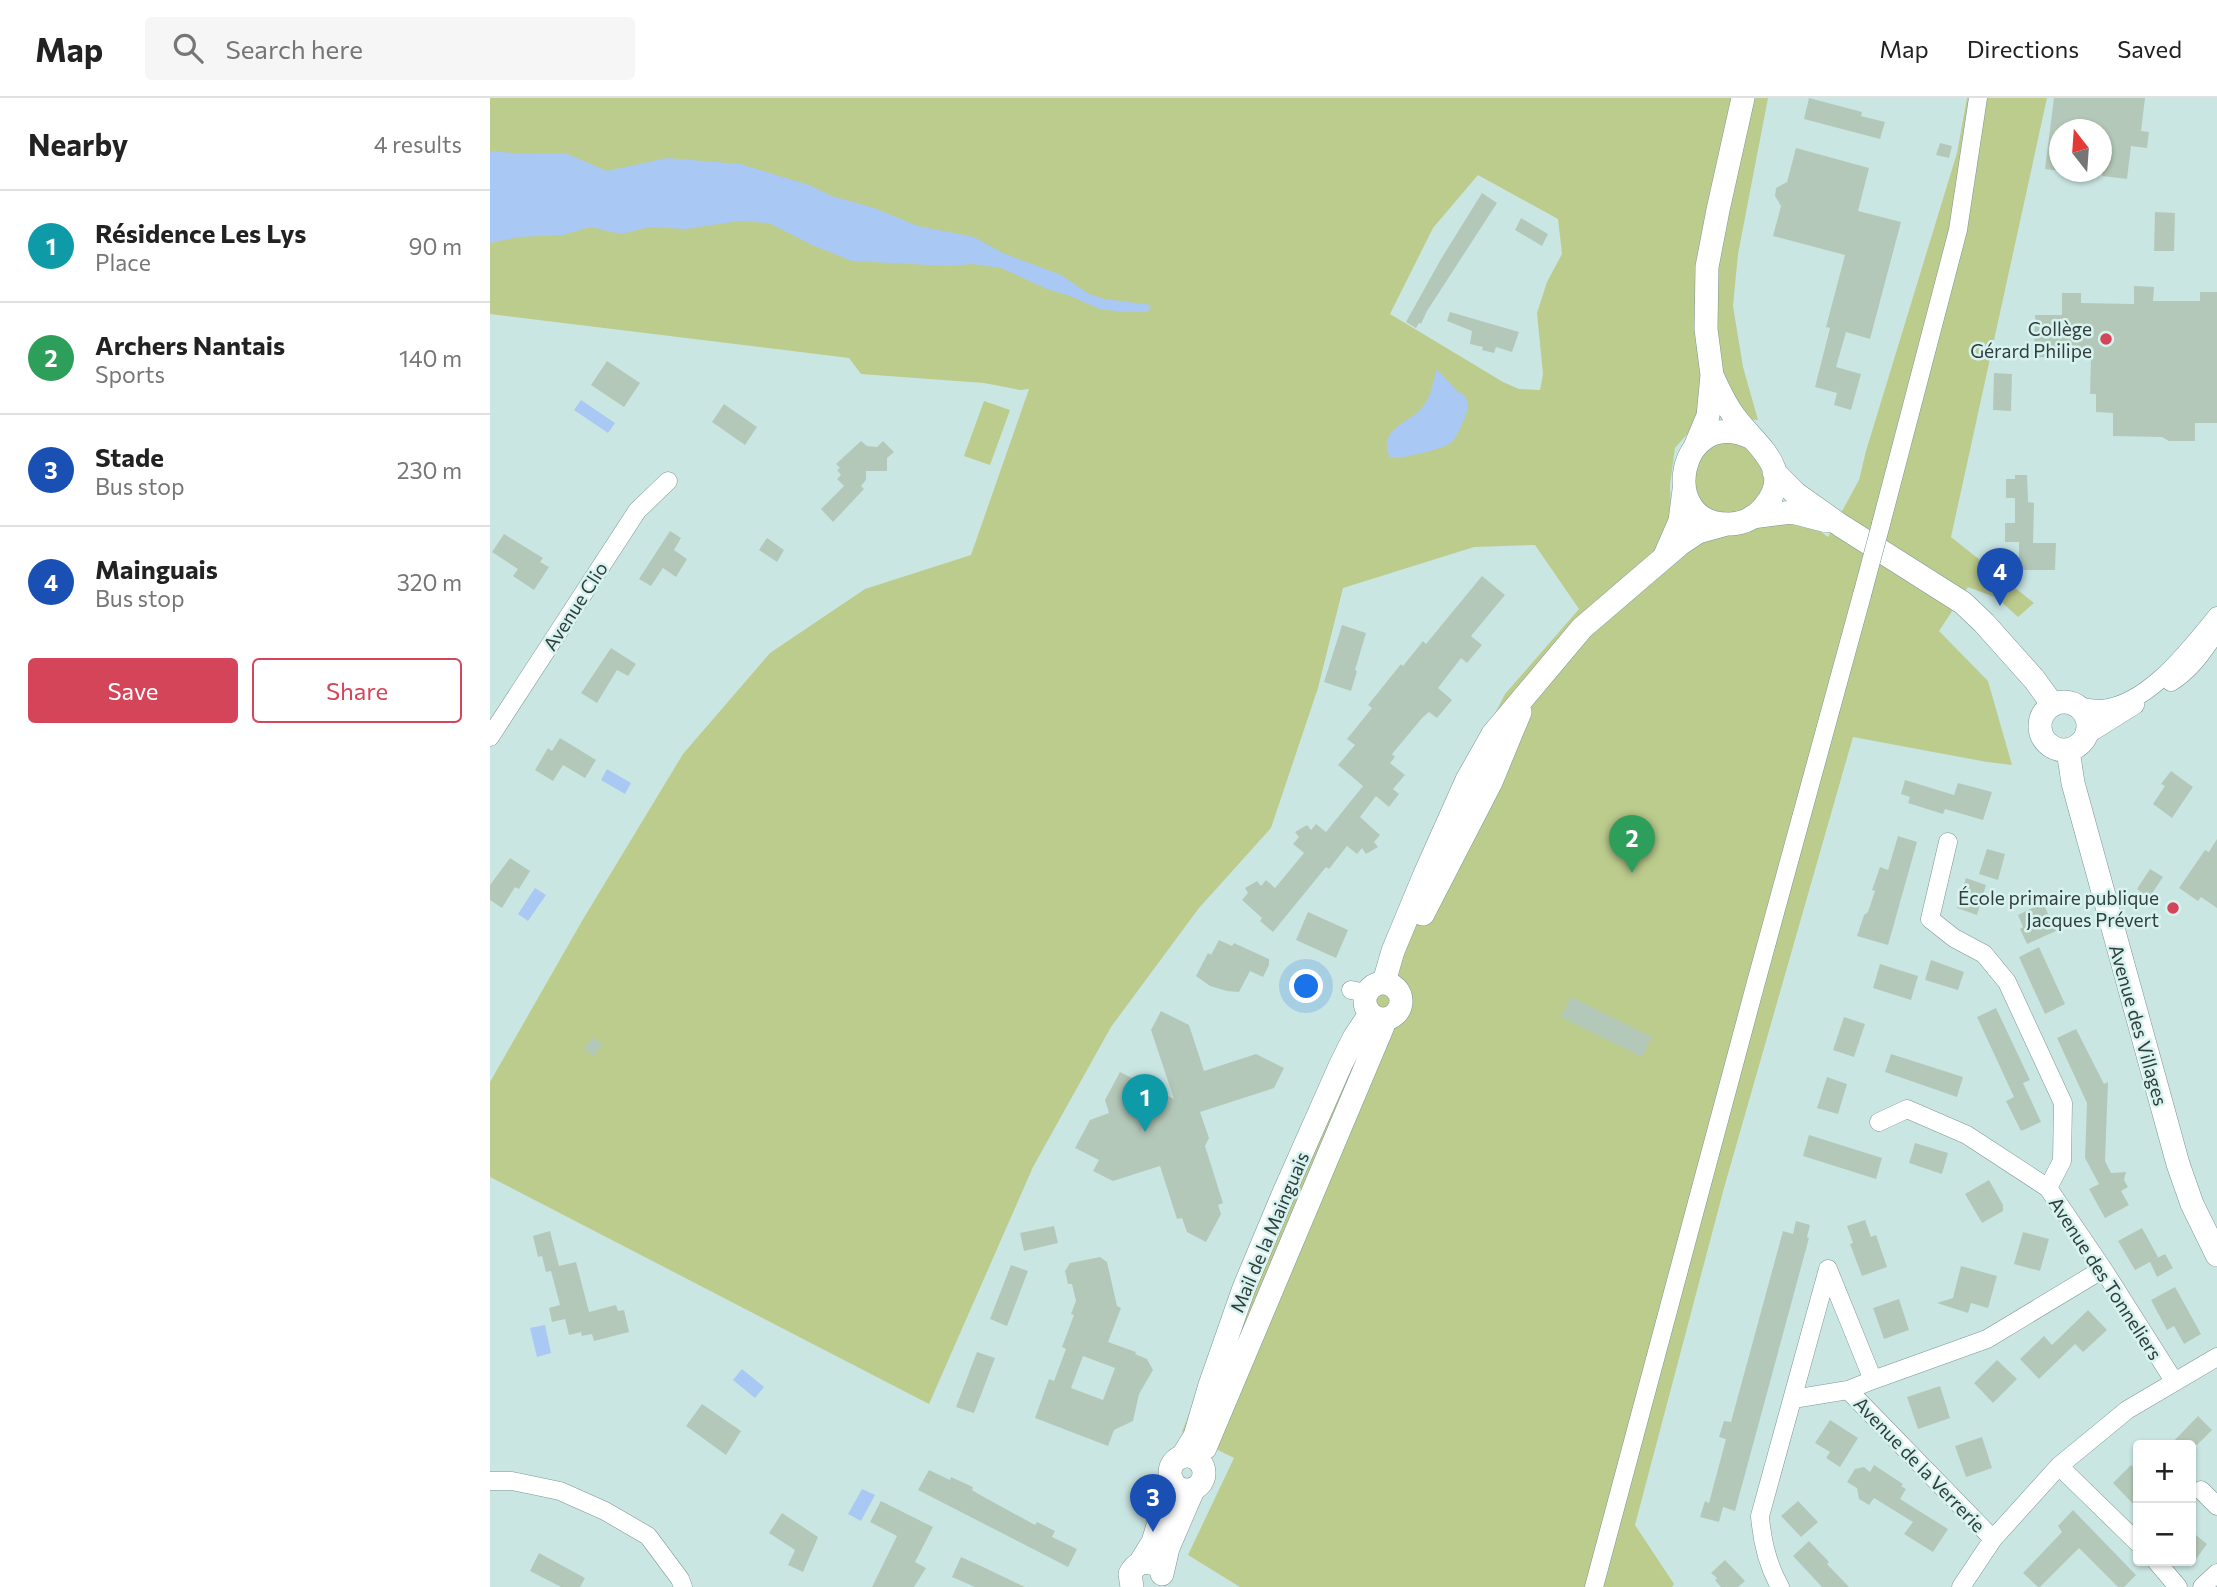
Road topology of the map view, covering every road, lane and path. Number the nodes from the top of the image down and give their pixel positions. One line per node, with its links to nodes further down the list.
1 (1743, 98): 3 (street)
2 (1978, 98): 46 (street, bridge)
3 (1712, 375): 4 (street); 5 (street)
4 (1752, 439): 5 (street); 6 (street)
5 (1695, 447): 8 (street)
6 (1774, 472): 9 (street); 11 (street)
7 (668, 481): 18 (street, Avenue Clio)
8 (1684, 490): 10 (street); 12 (street, Mail de la Mainguais)
9 (1752, 517): 10 (street); 11 (street)
10 (1727, 524): 12 (street, Mail de la Mainguais)
11 (1840, 525): 15 (street)
12 (1665, 555): 30 (street, Mail de la Mainguais)
13 (2217, 616): 16 (street)
14 (2217, 631): 17 (street)
15 (2053, 705): 16 (street); 19 (street)
16 (2080, 707): 17 (street)
17 (2087, 733): 19 (street)
18 (490, 737)
19 (2068, 750): 23 (street, Avenue des Villages)
20 (1948, 842): 22 (street, Avenue des Tonneliers)
21 (1879, 1122): 22 (street)
22 (2048, 1188): 24 (street, Avenue des Tonneliers)
23 (2217, 1255)
24 (2103, 1269): 26 (street); 27 (street, Avenue des Tonneliers)
25 (2217, 1357): 27 (street)
26 (1873, 1380): 28 (street); 29 (street)
27 (2174, 1381): 31 (street)
28 (1848, 1390): 29 (street); 38 (street, Avenue de la Verrerie)
29 (1793, 1399): 47 (street)
30 (1191, 1459): 32 (street); 34 (street)
31 (2059, 1466): 37 (street); 38 (street)
32 (1172, 1480): 34 (street); 39 (street)
33 (490, 1481): 44 (street)
34 (1193, 1490): 42 (street)
35 (2201, 1490): 36 (street)
36 (2217, 1506)
37 (2133, 1538)
38 (1993, 1539): 48 (street)
39 (1140, 1563): 42 (street); 45 (street)
40 (2159, 1566): 43 (street)
41 (2217, 1573): 49 (street)
42 (1161, 1581)
43 (2170, 1584)
44 (683, 1587)
45 (1132, 1587)
46 (1594, 1587)
47 (1780, 1587)
48 (1961, 1587)
49 (2202, 1587)

